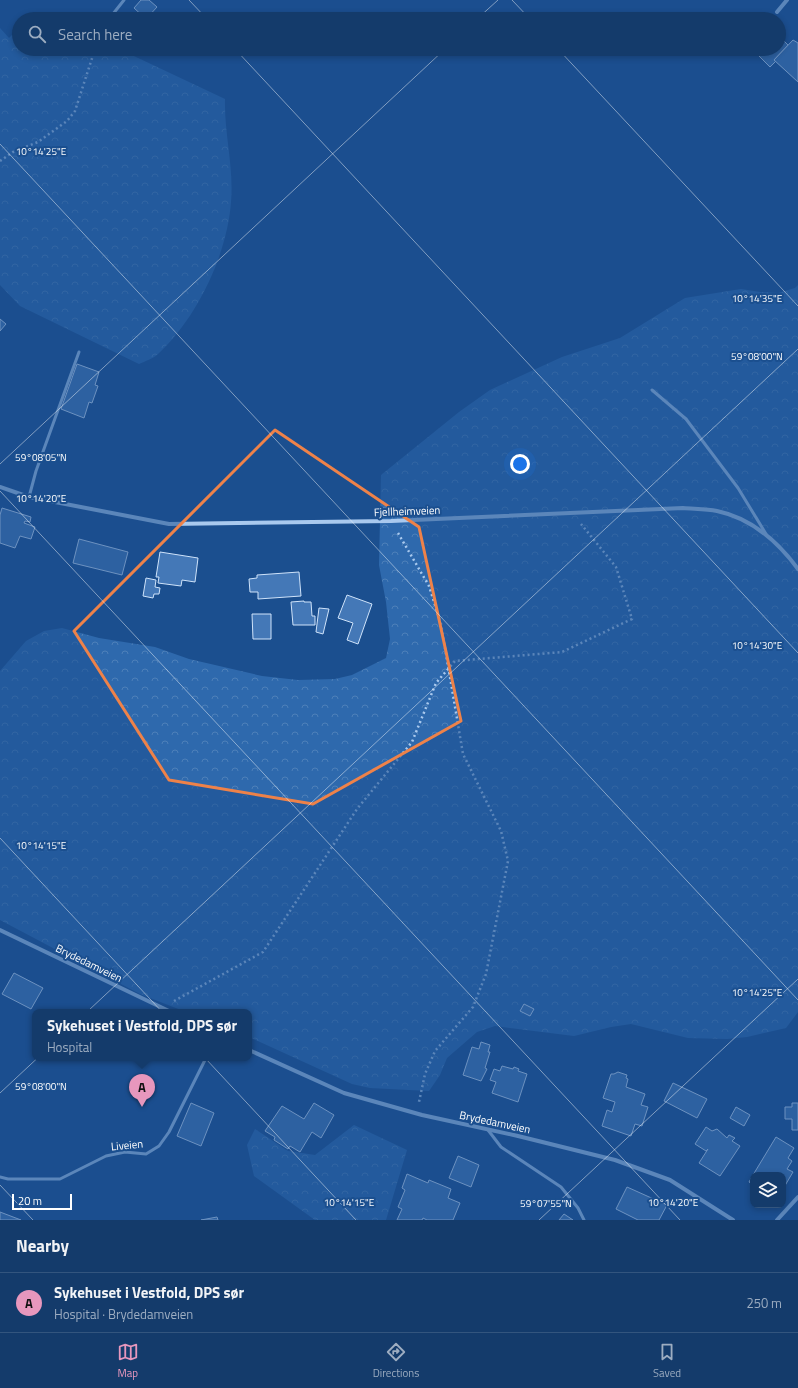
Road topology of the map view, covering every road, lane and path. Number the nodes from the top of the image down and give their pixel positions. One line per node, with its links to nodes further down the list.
1 (124, 0): 3 (lane)
2 (787, 0): 4 (street)
3 (115, 12)
4 (777, 12)
5 (93, 56): 6 (path)
6 (0, 161)
7 (79, 352): 10 (lane)
8 (652, 390): 13 (lane)
9 (0, 487): 10 (street, Fjellheimveien)
10 (29, 497): 12 (street, Fjellheimveien)
11 (572, 513): 12 (street, Fjellheimveien); 13 (street, Fjellheimveien); 16 (path)
12 (391, 520): 19 (path)
13 (766, 534): 14 (street, Fjellheimveien)
14 (798, 569)
15 (0, 930): 16 (street, Brydedamveien)
16 (161, 1008)
17 (252, 1051): 19 (street, Brydedamveien)
18 (204, 1061): 21 (lane, Liveien)
19 (416, 1114): 20 (street, Brydedamveien)
20 (488, 1130): 23 (lane); 24 (street, Brydedamveien)
21 (0, 1177)
22 (798, 1198): 25 (street)
23 (584, 1220)
24 (733, 1220)
25 (777, 1220)

